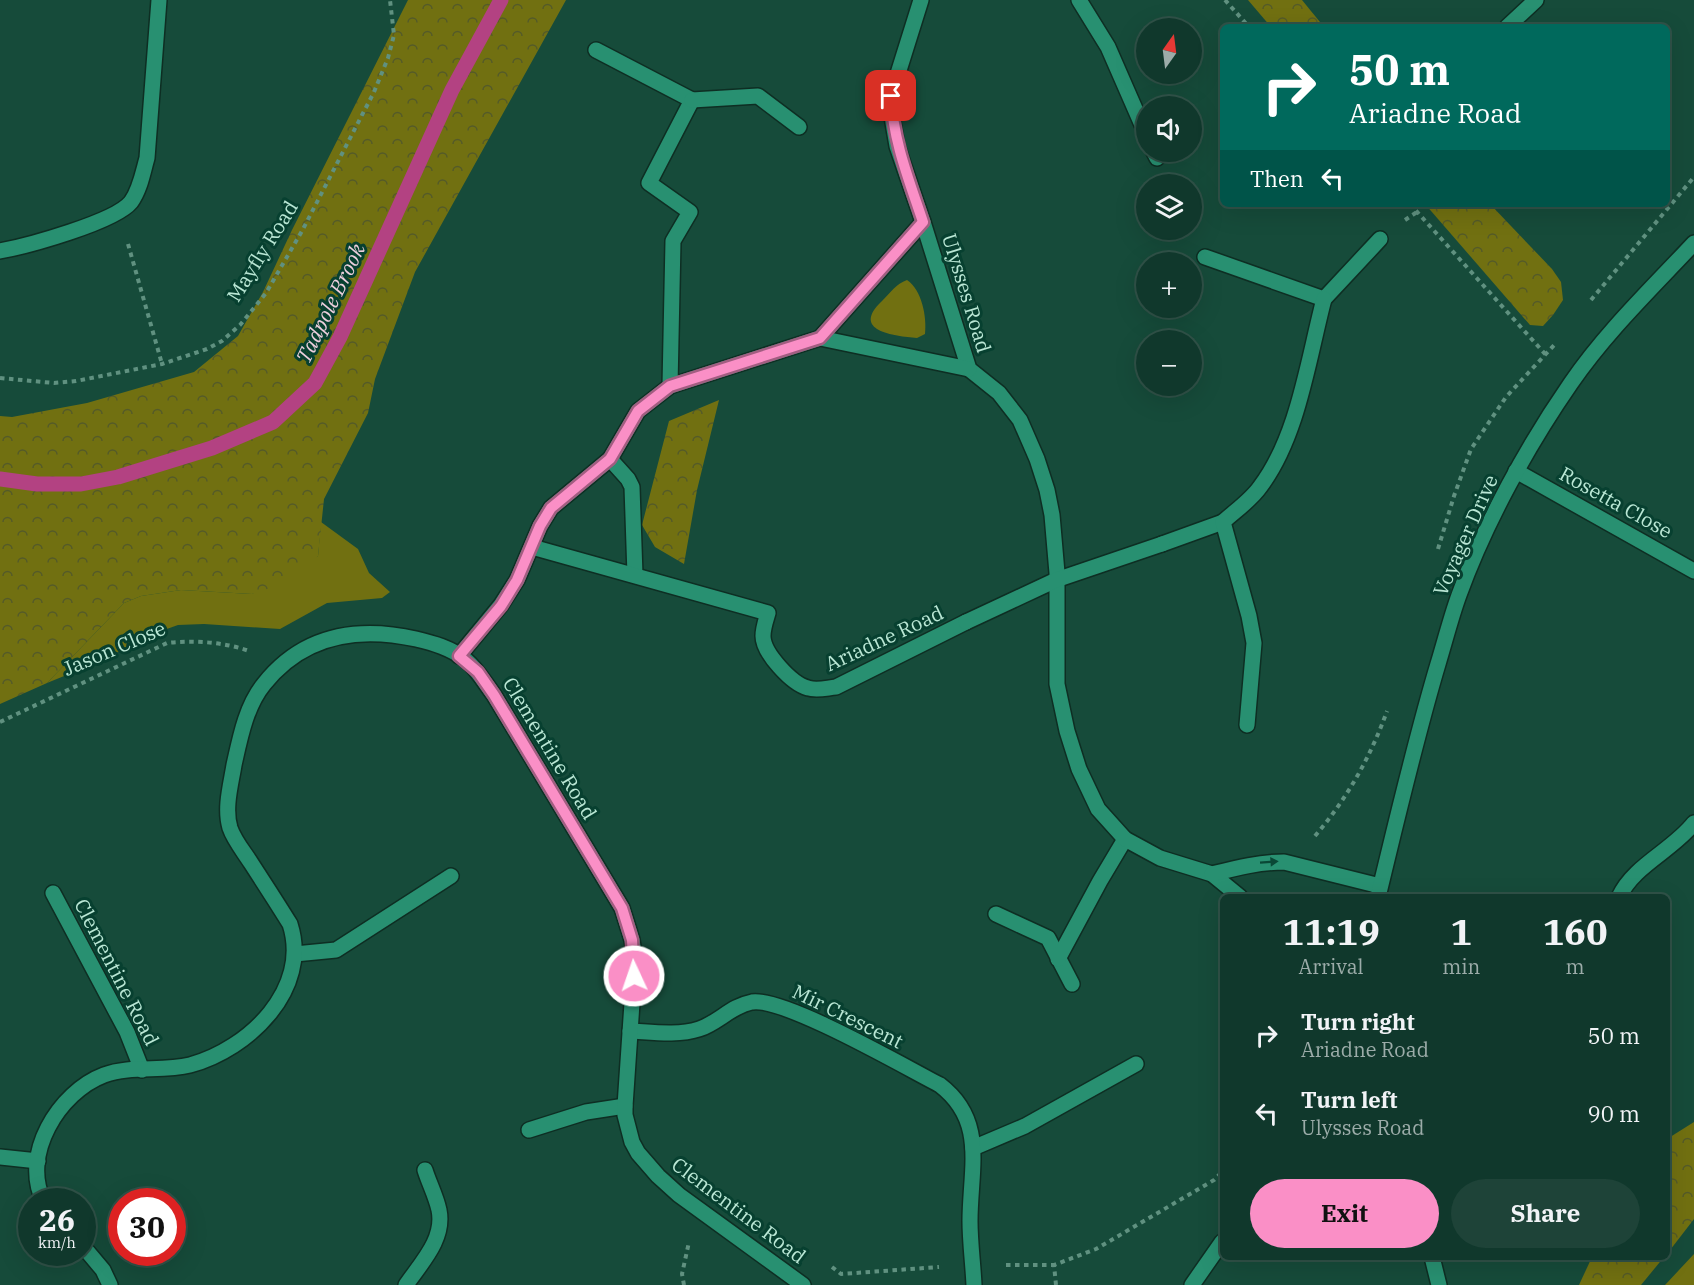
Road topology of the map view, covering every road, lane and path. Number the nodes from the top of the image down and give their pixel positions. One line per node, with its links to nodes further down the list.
1 (159, 0): 14 (street)
2 (390, 0): 22 (path, Mayfly Road)
3 (921, 0): 15 (street, Ulysses Road)
4 (1079, 0): 11 (street)
5 (1224, 0): 7 (path)
6 (1536, 0): 8 (street)
7 (1247, 24)
8 (1510, 24)
9 (597, 50): 10 (street)
10 (692, 100): 12 (street); 26 (street)
11 (1136, 111)
12 (799, 127)
13 (1413, 207): 25 (path)
14 (118, 212): 18 (street); 22 (path)
15 (923, 222): 21 (street); 23 (street, Ulysses Road)
16 (1380, 239): 20 (street)
17 (1694, 243): 25 (street, Voyager Drive)
18 (0, 251)
19 (1205, 257): 20 (street)
20 (1323, 299): 29 (street)
21 (820, 338): 23 (street); 26 (street)
22 (162, 363): 24 (path, Mayfly Road)
23 (969, 369): 33 (street, Ulysses Road)
24 (0, 378)
25 (1572, 382): 28 (street, Voyager Drive)
26 (670, 386): 27 (street)
27 (610, 459): 30 (street); 32 (street)
28 (1516, 471): 31 (street, Rosetta Close); 42 (street, Voyager Drive)
29 (1223, 522): 33 (street); 37 (street)
30 (532, 547): 32 (street, Ariadne Road); 34 (street)
31 (1691, 564)
32 (636, 575): 33 (street, Ariadne Road)
33 (1056, 580): 39 (street, Ulysses Road)
34 (459, 656): 35 (street, Clementine Road); 50 (street, Clementine Road)
35 (283, 666): 36 (path, Jason Close); 47 (street, Clementine Road)
36 (0, 722)
37 (1247, 725)
38 (1694, 823): 45 (street)
39 (1125, 839): 40 (street, Ulysses Road); 48 (street)
40 (1212, 874): 42 (street, one-way to 42); 44 (street, Ulysses Road)
41 (451, 876): 47 (street)
42 (1379, 891)
43 (53, 893): 52 (street, Clementine Road)
44 (1236, 894)
45 (1621, 894)
46 (996, 914): 48 (street)
47 (295, 954): 52 (street, Clementine Road)
48 (1058, 958): 49 (street)
49 (1072, 984)
50 (630, 1031): 53 (street, Clementine Road); 55 (street, Mir Crescent)
51 (1136, 1064): 55 (street)
52 (142, 1070): 57 (street, Clementine Road)
53 (625, 1106): 54 (street); 61 (street, Clementine Road)
54 (529, 1130)
55 (973, 1148): 66 (street, Mir Crescent)
56 (0, 1156): 57 (street)
57 (38, 1161): 60 (street, Clementine Road)
58 (424, 1170): 69 (street)
59 (1220, 1174): 67 (path)
60 (39, 1188)
61 (703, 1213): 70 (path); 71 (street, Clementine Road)
62 (1220, 1245): 74 (street)
63 (1433, 1260): 75 (street)
64 (96, 1262): 68 (street)
65 (824, 1262): 66 (path)
66 (973, 1265): 67 (path); 72 (street, Mir Crescent)
67 (1054, 1265): 73 (path)
68 (110, 1285)
69 (406, 1285)
70 (684, 1285)
71 (803, 1285)
72 (974, 1285)
73 (1056, 1285)
74 (1192, 1285)
75 (1439, 1285)

